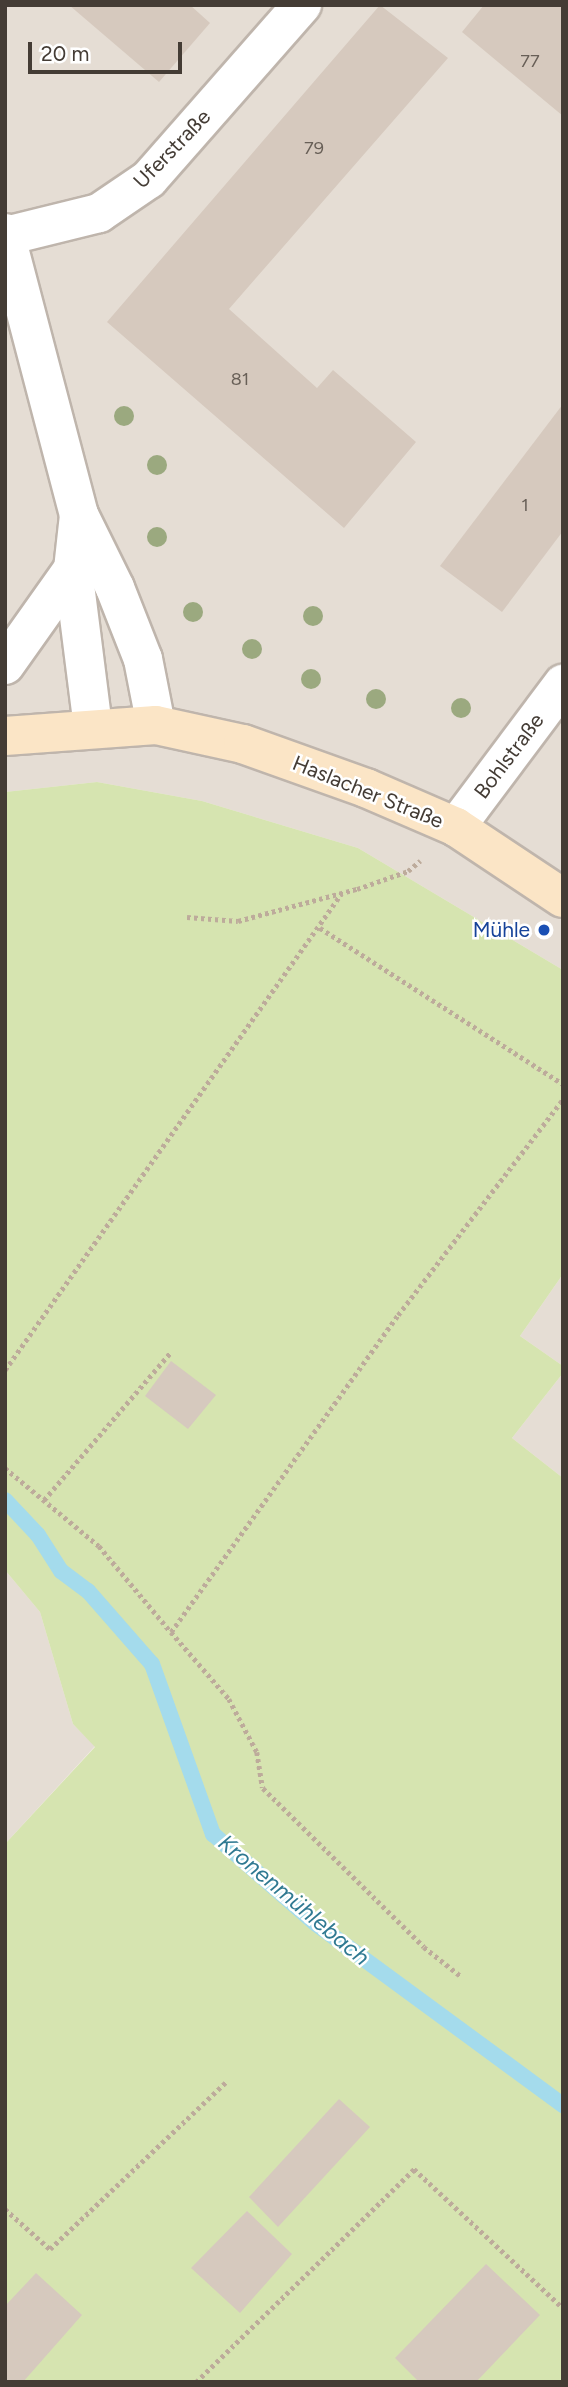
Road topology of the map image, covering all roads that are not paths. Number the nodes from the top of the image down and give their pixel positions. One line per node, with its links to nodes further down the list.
1 (302, 5): 2 (street, Uferstraße)
2 (6, 235): 3 (street)
3 (79, 515): 4 (street); 7 (street)
4 (73, 569): 5 (street); 8 (street)
5 (5, 665)
6 (563, 684): 10 (street, Bohlstraße)
7 (156, 725): 8 (street, Haslacher Straße); 10 (street, Haslacher Straße)
8 (93, 728): 9 (street, Haslacher Straße)
9 (5, 736)
10 (456, 827): 11 (street, Haslacher Straße)
11 (563, 898)

